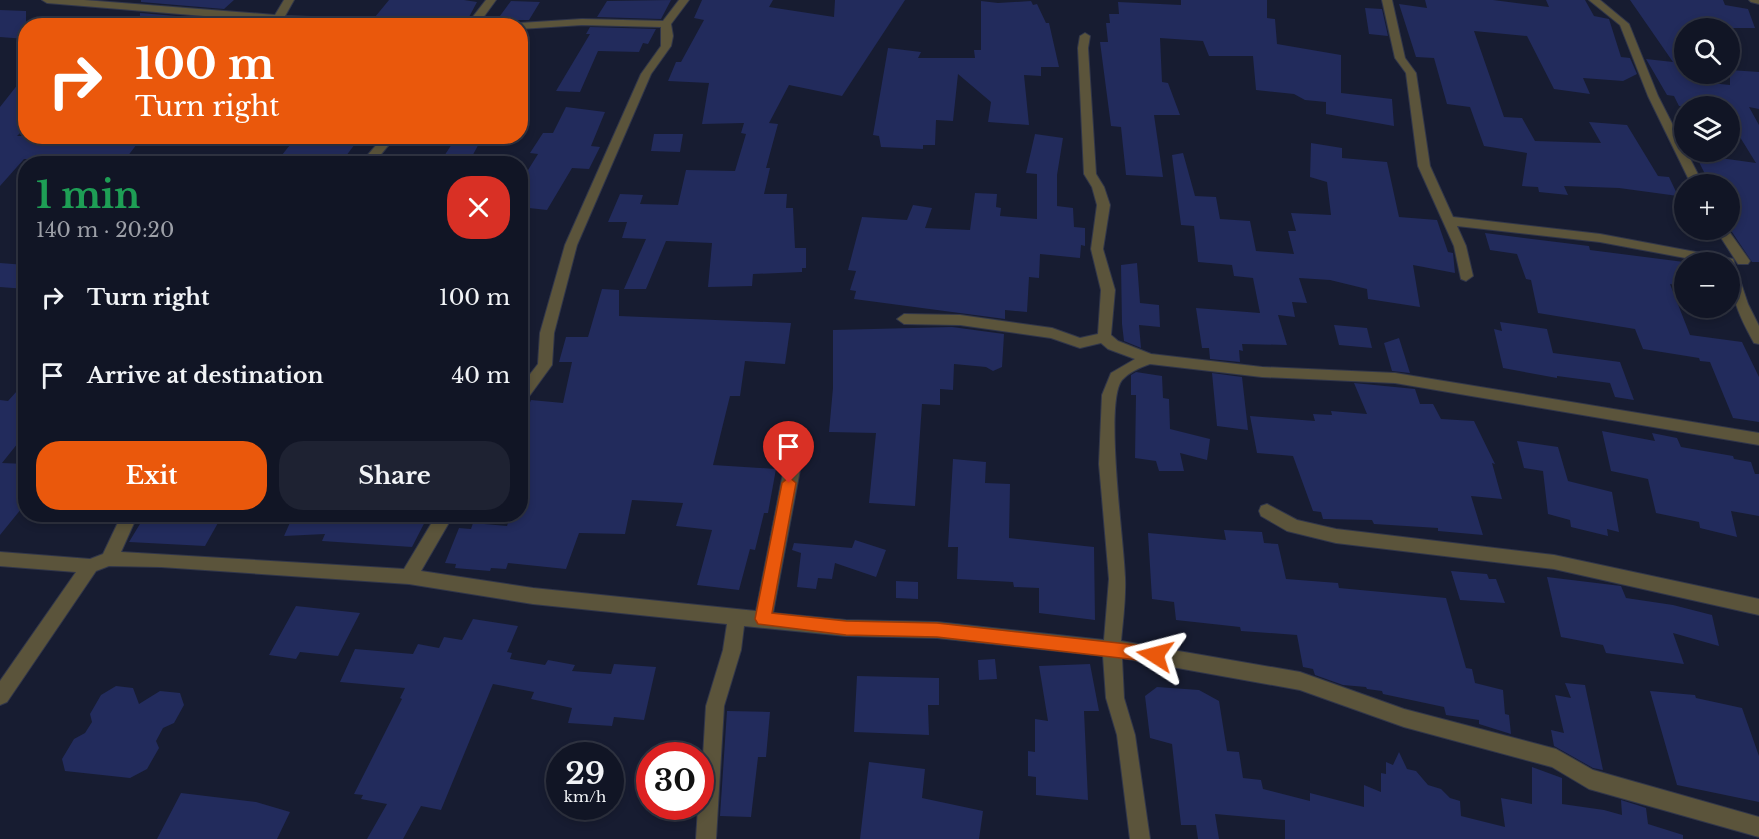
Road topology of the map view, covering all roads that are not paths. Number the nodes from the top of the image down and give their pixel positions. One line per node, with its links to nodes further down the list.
1 (47, 0): 9 (street)
2 (289, 0): 10 (street)
3 (491, 0): 11 (street)
4 (684, 0): 12 (street)
5 (1387, 0): 18 (street)
6 (1594, 0): 17 (street)
7 (1754, 0): 8 (street)
8 (1759, 1)
9 (262, 18)
10 (275, 18)
11 (477, 18)
12 (666, 24): 13 (street); 30 (street)
13 (528, 25)
14 (1085, 36): 27 (street)
15 (384, 144): 16 (street)
16 (373, 156)
17 (1692, 174)
18 (1450, 221): 20 (street); 24 (street)
19 (1729, 240): 21 (street)
20 (1674, 253)
21 (1743, 261): 22 (street); 23 (street)
22 (1740, 262)
23 (1759, 262)
24 (1466, 276)
25 (1740, 298): 28 (street)
26 (904, 319): 27 (street)
27 (1104, 337): 29 (street)
28 (1759, 339)
29 (1150, 359): 32 (street); 43 (street)
30 (528, 387)
31 (798, 438): 42 (street)
32 (1759, 439)
33 (1267, 511): 40 (street)
34 (126, 522): 37 (street)
35 (441, 522): 39 (street)
36 (0, 559): 38 (street)
37 (109, 559): 38 (street); 39 (street)
38 (90, 566): 44 (street)
39 (409, 577): 41 (street)
40 (1759, 607)
41 (737, 617): 42 (street); 46 (street)
42 (763, 619): 43 (street)
43 (1112, 649): 45 (street); 47 (street)
44 (0, 696)
45 (1759, 827)
46 (706, 839)
47 (1140, 839)

